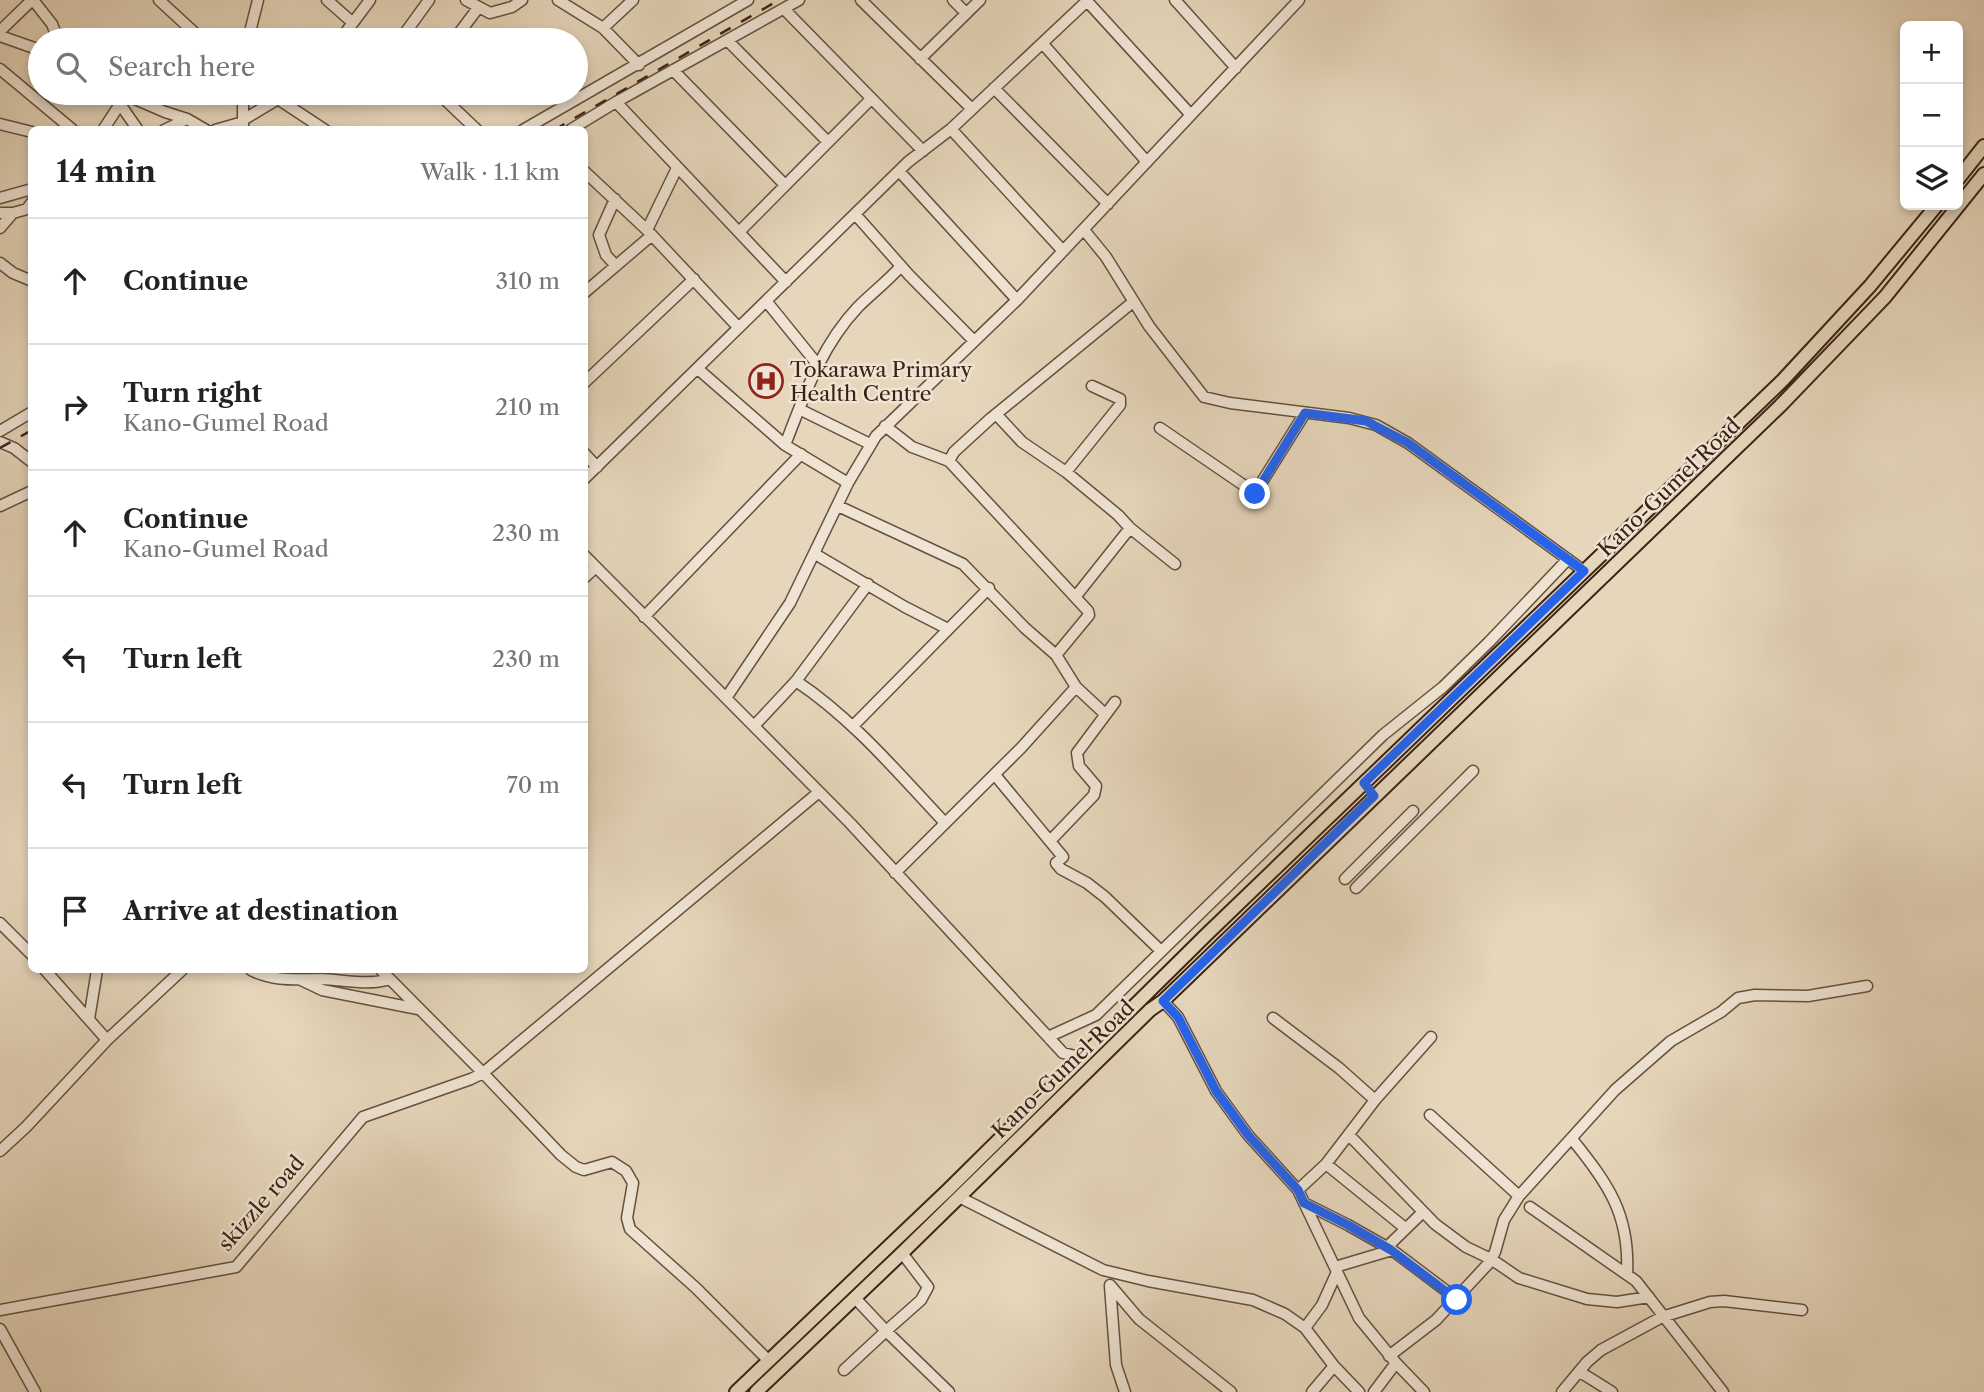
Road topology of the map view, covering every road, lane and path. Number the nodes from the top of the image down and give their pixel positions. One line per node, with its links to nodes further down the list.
1 (32, 0): 23 (street); 30 (street)
2 (159, 0): 24 (street)
3 (258, 0): 25 (street)
4 (327, 0): 22 (street)
5 (370, 0): 22 (street)
6 (429, 0): 27 (street)
7 (466, 0): 19 (street)
8 (522, 0): 19 (street)
9 (558, 0): 29 (street)
10 (633, 0): 29 (street)
11 (748, 0): 35 (street)
12 (799, 0): 20 (street)
13 (861, 0): 34 (street)
14 (953, 0): 21 (street)
15 (980, 0): 21 (street)
16 (1087, 0): 32 (street); 54 (street)
17 (1175, 0): 36 (street)
18 (1299, 0): 36 (street)
19 (478, 8): 28 (street)
20 (784, 9): 31 (street); 42 (street)
21 (966, 13): 34 (street)
22 (353, 23): 26 (street)
23 (54, 28)
24 (186, 28)
25 (251, 28)
26 (349, 28)
27 (409, 28)
28 (463, 28)
29 (603, 29): 35 (street)
30 (0, 33): 33 (street)
31 (728, 41): 38 (street); 69 (street)
32 (1042, 44): 39 (street); 72 (street)
33 (28, 45)
34 (920, 59): 53 (street)
35 (639, 65): 41 (street)
36 (1236, 68): 54 (street)
37 (0, 69): 40 (street)
38 (673, 70): 43 (street); 78 (street)
39 (995, 88): 53 (street); 83 (street)
40 (28, 92)
41 (588, 94)
42 (871, 99): 69 (street); 71 (street)
43 (616, 102): 66 (street); 73 (street)
44 (43, 105): 58 (street)
45 (116, 105): 59 (street)
46 (126, 105): 60 (street)
47 (146, 105): 55 (street)
48 (243, 105): 57 (street)
49 (265, 105): 57 (street)
50 (290, 105): 63 (street)
51 (451, 105): 64 (street)
52 (568, 105): 65 (street)
53 (972, 109): 67 (street)
54 (1191, 115): 72 (street)
55 (187, 119): 61 (street); 62 (street)
56 (0, 124): 68 (street)
57 (243, 124)
58 (68, 126)
59 (105, 126)
60 (136, 126)
61 (172, 126)
62 (199, 126)
63 (320, 126)
64 (473, 126)
65 (530, 126)
66 (577, 126)
67 (951, 129): 71 (street); 94 (street)
68 (28, 131)
69 (828, 142): 78 (street)
70 (1984, 146): 75 (main road)
71 (923, 151): 74 (street)
72 (1147, 162): 83 (street)
73 (677, 168): 92 (street); 93 (street)
74 (899, 171): 89 (street); 104 (street)
75 (1963, 173)
76 (1984, 174): 103 (main road, Kano-Gumel Road)
77 (588, 175): 82 (street)
78 (785, 186): 93 (street)
79 (28, 191): 80 (street)
80 (14, 196): 81 (street); 84 (street)
81 (0, 198)
82 (615, 199): 92 (street); 96 (street)
83 (1108, 204): 91 (street)
84 (28, 206)
85 (28, 209): 88 (street)
86 (1933, 210): 101 (main road, Kano-Gumel Road)
87 (0, 213): 88 (street)
88 (13, 213): 90 (street)
89 (855, 214): 97 (street); 100 (street)
90 (0, 228)
91 (1084, 230): 94 (street); 106 (street)
92 (649, 232): 96 (street); 99 (street)
93 (740, 232): 100 (street)
94 (1063, 251): 104 (street)
95 (0, 263): 98 (street)
96 (616, 266): 102 (street)
97 (901, 266): 108 (street); 109 (street)
98 (28, 279)
99 (694, 279): 107 (street); 111 (street)
100 (786, 282): 105 (street)
101 (1870, 286): 103 (main road); 140 (main road, Kano-Gumel Road)
102 (588, 290)
103 (1885, 297): 159 (main road, Kano-Gumel Road)
104 (1017, 300): 108 (street)
105 (767, 302): 107 (street); 109 (street)
106 (1133, 302): 114 (street); 116 (street)
107 (738, 327): 110 (street)
108 (974, 341): 117 (street)
109 (818, 365): 113 (street)
110 (698, 369): 122 (street); 127 (street)
111 (588, 379)
112 (1092, 386): 128 (street)
113 (799, 409): 121 (street); 122 (street)
114 (1305, 413): 118 (street); 137 (street)
115 (28, 414): 119 (street)
116 (996, 414): 126 (street); 128 (street)
117 (885, 426): 121 (street); 126 (street)
118 (1160, 428)
119 (0, 431)
120 (0, 442): 125 (street)
121 (870, 444): 130 (street)
122 (785, 445): 123 (street)
123 (801, 454): 130 (street); 145 (street)
124 (588, 457): 127 (street)
125 (28, 459)
126 (949, 461): 144 (street)
127 (597, 467): 129 (street)
128 (1066, 472): 134 (street)
129 (588, 475)
130 (848, 483): 133 (street)
131 (28, 493): 132 (street)
132 (0, 506)
133 (838, 506): 135 (street); 143 (street)
134 (1129, 528): 138 (street); 144 (street)
135 (815, 554): 142 (street); 150 (street)
136 (588, 559): 139 (street)
137 (1568, 559): 140 (street); 167 (street)
138 (1175, 565)
139 (596, 567): 141 (street); 145 (street)
140 (1584, 571): 157 (main road, Kano-Gumel Road)
141 (588, 574)
142 (868, 584): 146 (street); 148 (street)
143 (989, 588): 146 (street); 147 (street)
144 (1076, 596): 147 (street)
145 (644, 617): 150 (street)
146 (948, 628): 154 (street)
147 (1056, 655): 149 (street)
148 (796, 681): 153 (street); 154 (street)
149 (1076, 687): 152 (street); 156 (street)
150 (726, 698): 153 (street)
151 (1115, 702): 152 (street)
152 (1105, 714): 162 (street)
153 (754, 726): 158 (street)
154 (853, 726): 161 (street)
155 (1473, 771): 165 (street)
156 (995, 775): 161 (street); 162 (street)
157 (1364, 783): 159 (main road); 184 (main road, Kano-Gumel Road)
158 (819, 792): 163 (street); 185 (street, skizzle road)
159 (1374, 796): 177 (main road, Kano-Gumel Road)
160 (1413, 811): 164 (street)
161 (945, 823): 163 (street)
162 (1050, 841): 167 (street)
163 (895, 873): 181 (street)
164 (1345, 879)
165 (1356, 888)
166 (0, 923): 168 (street)
167 (1161, 951): 181 (street)
168 (28, 952)
169 (48, 973): 180 (street)
170 (97, 973): 180 (street)
171 (179, 973): 183 (street)
172 (261, 973): 175 (street)
173 (384, 973): 174 (street)
174 (390, 979): 175 (street); 178 (street)
175 (300, 980): 178 (street)
176 (1867, 986): 189 (street)
177 (1163, 1001): 192 (street); 193 (main road, Kano-Gumel Road)
178 (419, 1009): 185 (street)
179 (1273, 1018): 186 (street)
180 (89, 1019): 183 (street)
181 (1048, 1037): 184 (street)
182 (1431, 1037): 186 (street)
183 (107, 1040): 190 (street)
184 (1080, 1057): 202 (main road, Kano-Gumel Road)
185 (483, 1073): 210 (street, skizzle road); 217 (street)
186 (1375, 1100): 188 (street)
187 (1430, 1115): 194 (street)
188 (1349, 1135): 191 (street); 197 (street)
189 (1572, 1139): 194 (street); 205 (street)
190 (0, 1151)
191 (1326, 1164): 192 (street); 198 (street)
192 (1298, 1190): 195 (street)
193 (960, 1196): 200 (main road, Kano-Gumel Road); 203 (street)
194 (1519, 1196): 201 (street)
195 (1304, 1203): 199 (street); 204 (street)
196 (1530, 1207): 205 (street)
197 (1423, 1213): 198 (street); 201 (street)
198 (1405, 1228): 199 (street)
199 (1388, 1249): 204 (street); 209 (street)
200 (902, 1253): 202 (main road, Kano-Gumel Road); 215 (street)
201 (1491, 1259): 207 (street); 209 (street)
202 (877, 1267): 208 (main road, Kano-Gumel Road); 217 (main road, Kano-Gumel Road)
203 (1103, 1270): 206 (street); 213 (street)
204 (1336, 1270): 213 (street); 216 (street)
205 (1627, 1275): 207 (street)
206 (1110, 1285): 225 (street); 226 (street)
207 (1649, 1297): 212 (street)
208 (855, 1298): 215 (street); 223 (main road, Kano-Gumel Road)
209 (1457, 1300): 216 (street)
210 (0, 1310)
211 (1802, 1310): 212 (street)
212 (1662, 1317): 220 (street); 233 (street)
213 (1305, 1328): 218 (street)
214 (0, 1329): 221 (street)
215 (886, 1331): 219 (street); 224 (street)
216 (1393, 1359): 229 (street); 230 (street)
217 (769, 1361): 222 (main road, Kano-Gumel Road)
218 (1334, 1366): 227 (street); 228 (street)
219 (844, 1370)
220 (1580, 1371): 231 (street); 232 (street)
221 (34, 1392)
222 (736, 1392)
223 (755, 1392)
224 (948, 1392)
225 (1125, 1392)
226 (1231, 1392)
227 (1312, 1392)
228 (1359, 1392)
229 (1374, 1392)
230 (1424, 1392)
231 (1562, 1392)
232 (1612, 1392)
233 (1723, 1392)

